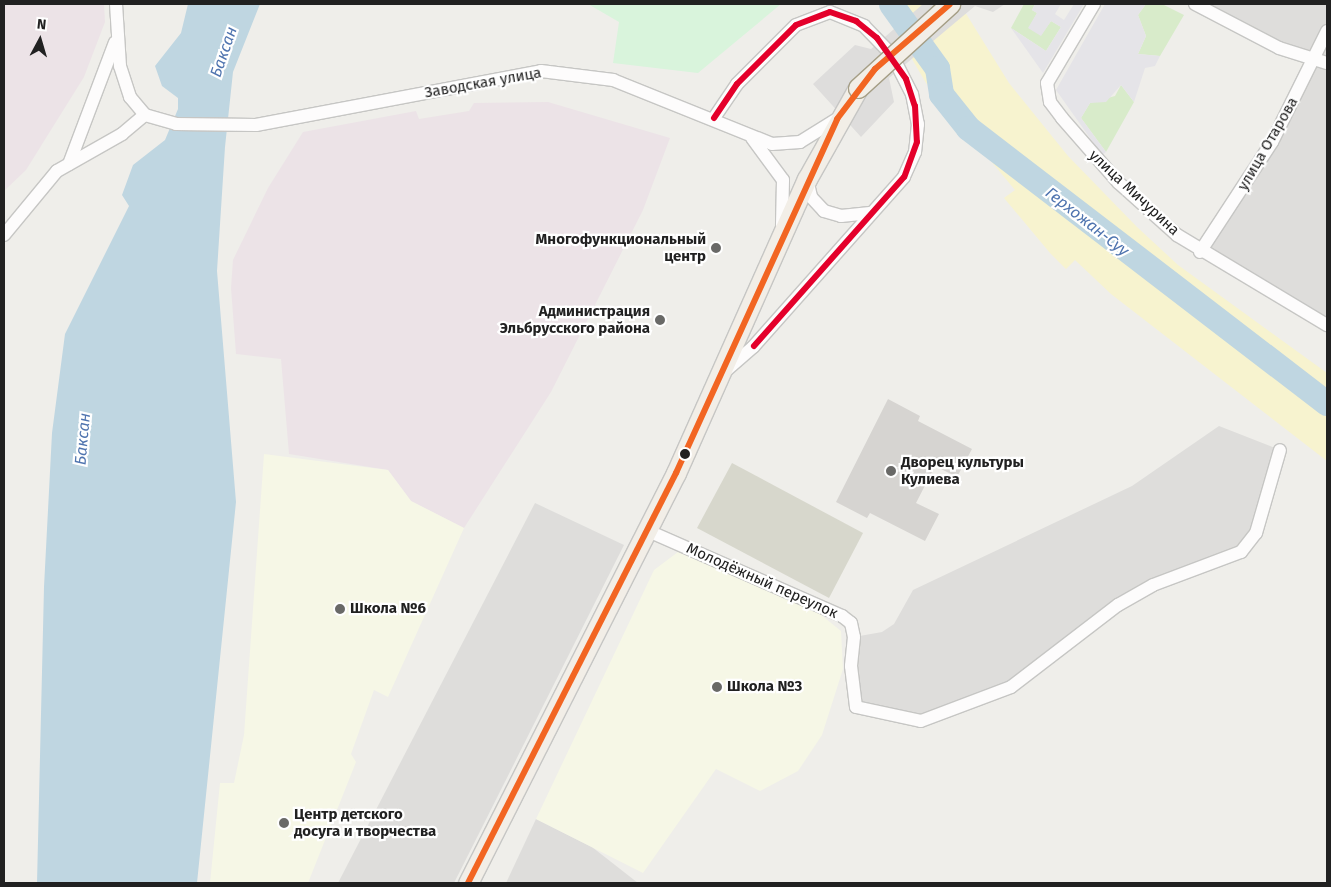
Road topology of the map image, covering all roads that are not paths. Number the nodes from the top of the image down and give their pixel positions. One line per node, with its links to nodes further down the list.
1 (116, 4): 6 (street)
2 (950, 4): 11 (main road, bridge)
3 (1094, 4): 18 (street, улица Мичурина)
4 (1195, 4): 7 (street)
5 (1327, 31): 7 (street, улица Отарова)
6 (117, 34): 9 (street); 13 (street)
7 (1314, 57): 8 (street); 18 (street, улица Отарова)
8 (1327, 63)
9 (145, 115): 10 (street, Заводская улица); 13 (street)
10 (714, 118): 12 (street, Заводская улица); 15 (street)
11 (837, 119): 12 (street); 14 (main road)
12 (752, 138): 16 (street)
13 (69, 164): 17 (street)
14 (807, 179): 15 (street); 16 (main road)
15 (870, 213): 20 (street)
16 (782, 233): 20 (main road)
17 (4, 235)
18 (1200, 252): 19 (street, улица Мичурина)
19 (1327, 325)
20 (720, 375): 22 (main road)
21 (1280, 450): 22 (street, Молодёжный переулок)
22 (646, 530): 23 (main road)
23 (468, 883)

